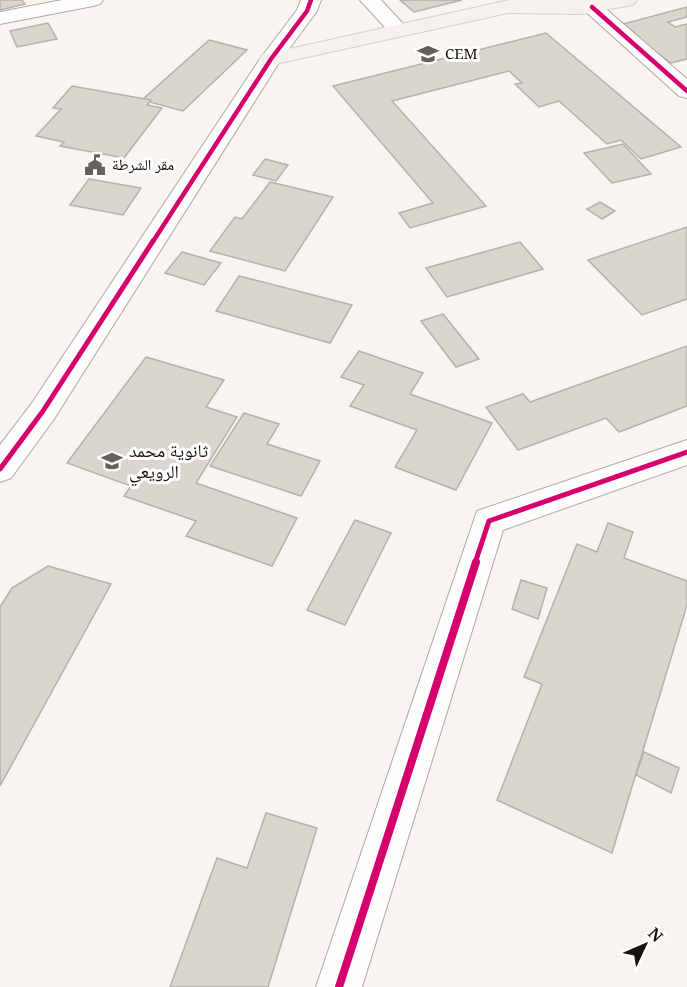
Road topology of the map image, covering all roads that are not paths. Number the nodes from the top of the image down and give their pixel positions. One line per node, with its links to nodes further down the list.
1 (93, 0): 6 (street)
2 (312, 0): 11 (street)
3 (369, 0): 10 (street)
4 (528, 0): 7 (main road)
5 (627, 0): 8 (main road)
6 (36, 5): 9 (street)
7 (508, 7): 8 (main road); 10 (main road)
8 (592, 7): 12 (street)
9 (0, 18)
10 (399, 31): 11 (main road)
11 (271, 59): 14 (street)
12 (687, 91)
13 (687, 452): 15 (street)
14 (0, 469)
15 (339, 987)

